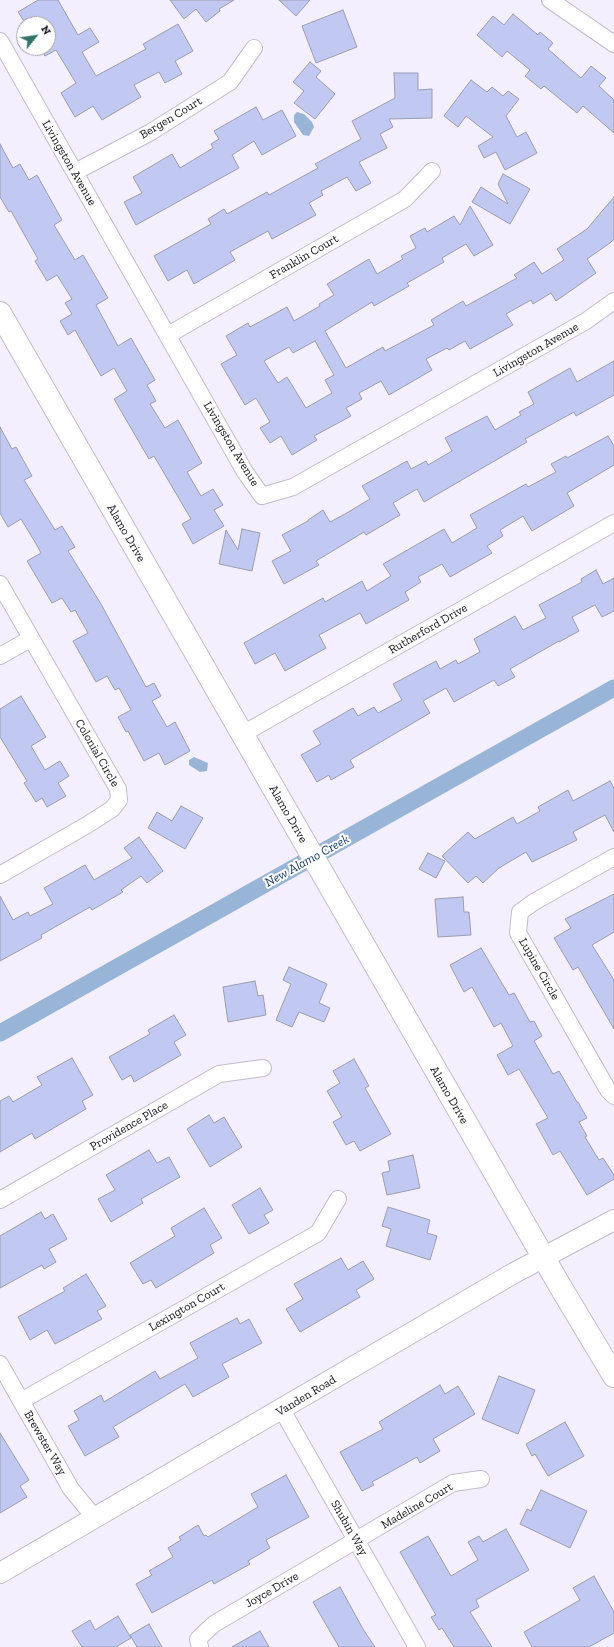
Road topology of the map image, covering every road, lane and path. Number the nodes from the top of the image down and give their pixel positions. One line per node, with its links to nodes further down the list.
1 (550, 0): 3 (street)
2 (0, 40): 6 (street, Livingston Avenue)
3 (614, 44)
4 (254, 48): 6 (street, Bergen Court)
5 (432, 171): 9 (street, Franklin Court)
6 (75, 172): 9 (street, Livingston Avenue)
7 (614, 301): 9 (street, Livingston Avenue)
8 (0, 313): 14 (main road, Alamo Drive)
9 (168, 335)
10 (614, 523): 14 (street, Rutherford Drive)
11 (0, 584): 12 (street, Colonial Circle)
12 (30, 639): 13 (street); 16 (street, Colonial Circle)
13 (0, 656)
14 (241, 734): 22 (main road, Alamo Drive)
15 (614, 857): 18 (street, Lupine Circle)
16 (0, 875)
17 (263, 1068): 20 (street, Providence Place)
18 (614, 1096)
19 (338, 1198): 25 (street, Lexington Court)
20 (0, 1200)
21 (614, 1220): 22 (street, Vanden Road)
22 (543, 1258): 24 (main road, Alamo Drive); 26 (street, Vanden Road)
23 (0, 1364): 25 (street, Brewster Way)
24 (614, 1376)
25 (21, 1401): 28 (street, Brewster Way)
26 (282, 1410): 28 (street, Vanden Road); 29 (street, Shubin Way)
27 (480, 1479): 29 (street, Madeline Court)
28 (95, 1518): 30 (street, Vanden Road)
29 (357, 1541): 31 (street, Joyce Drive); 32 (street, Shubin Way)
30 (0, 1573)
31 (200, 1647)
32 (416, 1647)

